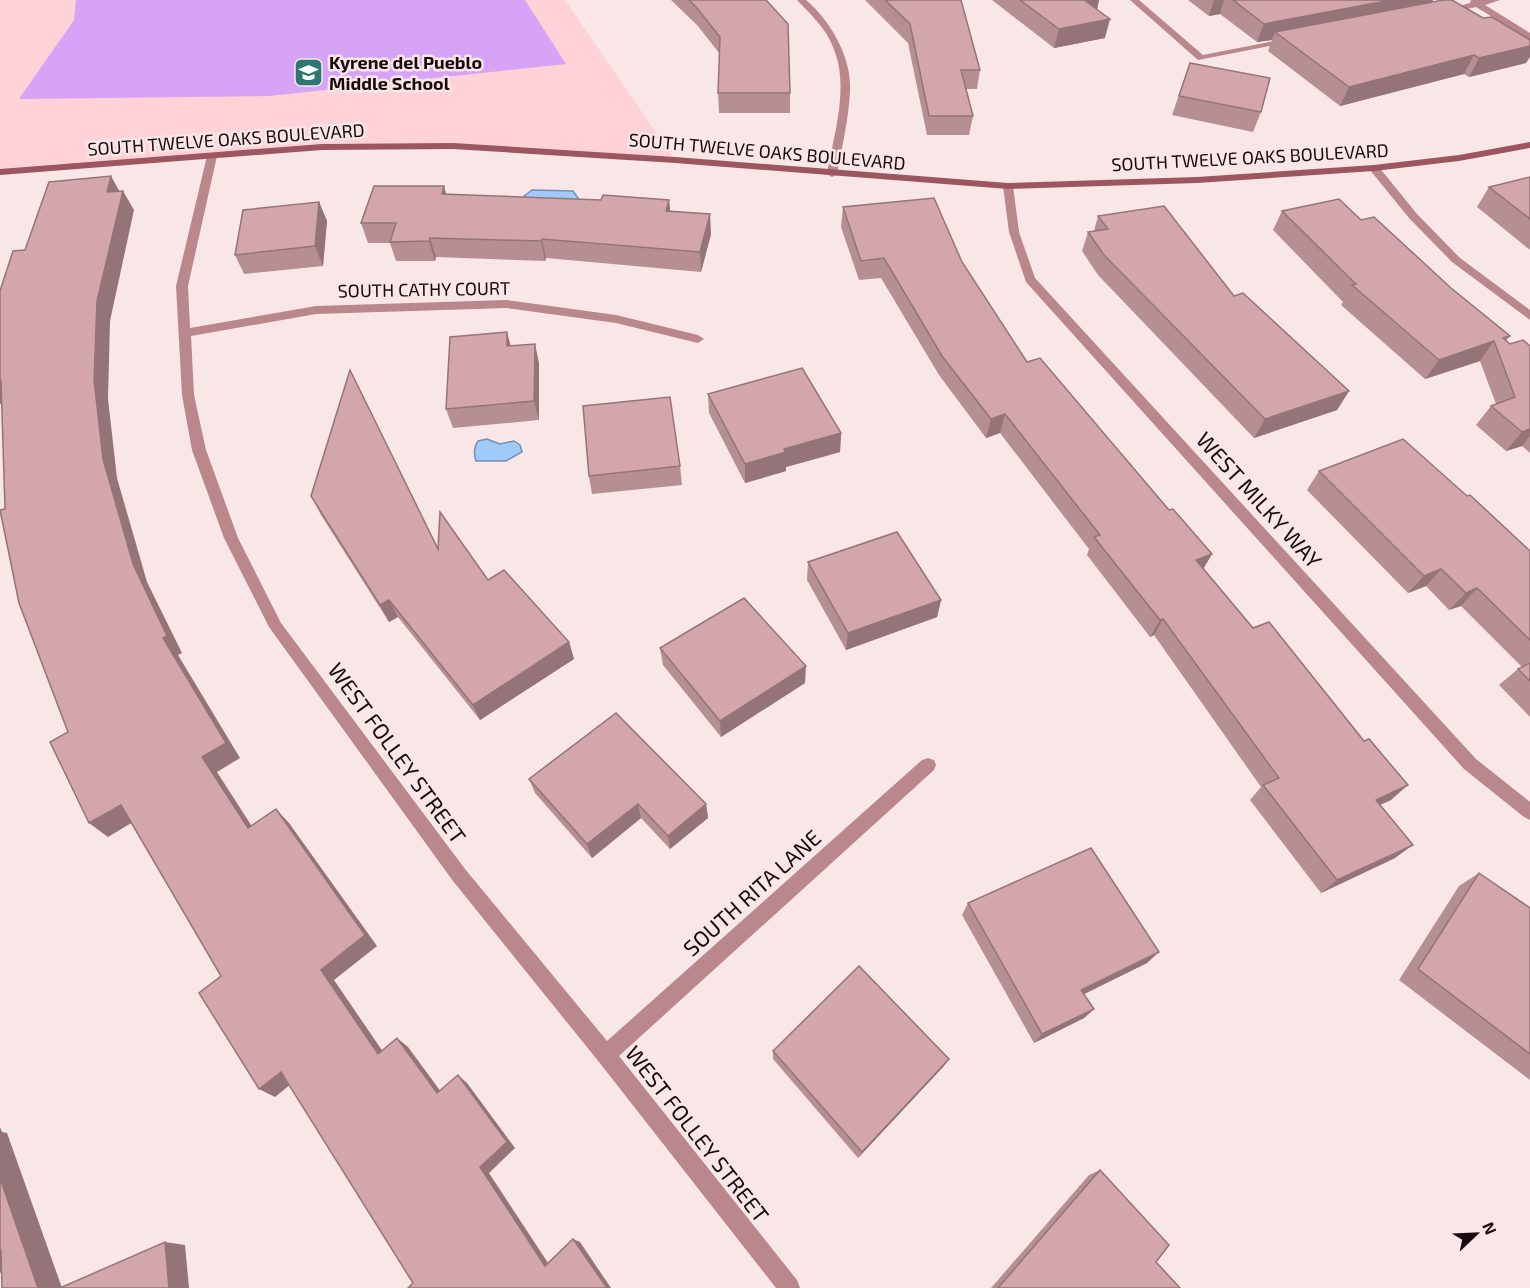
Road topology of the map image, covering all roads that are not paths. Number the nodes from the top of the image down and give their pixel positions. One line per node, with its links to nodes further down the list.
1 (801, 0): 12 (street)
2 (1134, 0): 7 (street)
3 (1496, 0): 4 (street)
4 (1475, 3): 5 (street); 6 (street)
5 (1432, 14)
6 (1530, 37)
7 (1306, 38)
8 (1530, 145): 10 (street, SOUTH TWELVE OAKS BOULEVARD)
9 (212, 156): 11 (street, SOUTH TWELVE OAKS BOULEVARD); 12 (street, SOUTH TWELVE OAKS BOULEVARD); 15 (street, WEST FOLLEY STREET)
10 (1374, 168): 13 (street, SOUTH TWELVE OAKS BOULEVARD); 14 (street)
11 (0, 172)
12 (832, 174): 13 (street, SOUTH TWELVE OAKS BOULEVARD)
13 (1008, 186): 18 (street, WEST MILKY WAY)
14 (1530, 316)
15 (186, 333): 16 (street, SOUTH CATHY COURT); 19 (street, WEST FOLLEY STREET)
16 (698, 339)
17 (928, 765): 19 (street, SOUTH RITA LANE)
18 (1530, 812)
19 (606, 1055): 20 (street, WEST FOLLEY STREET)
20 (789, 1288)

